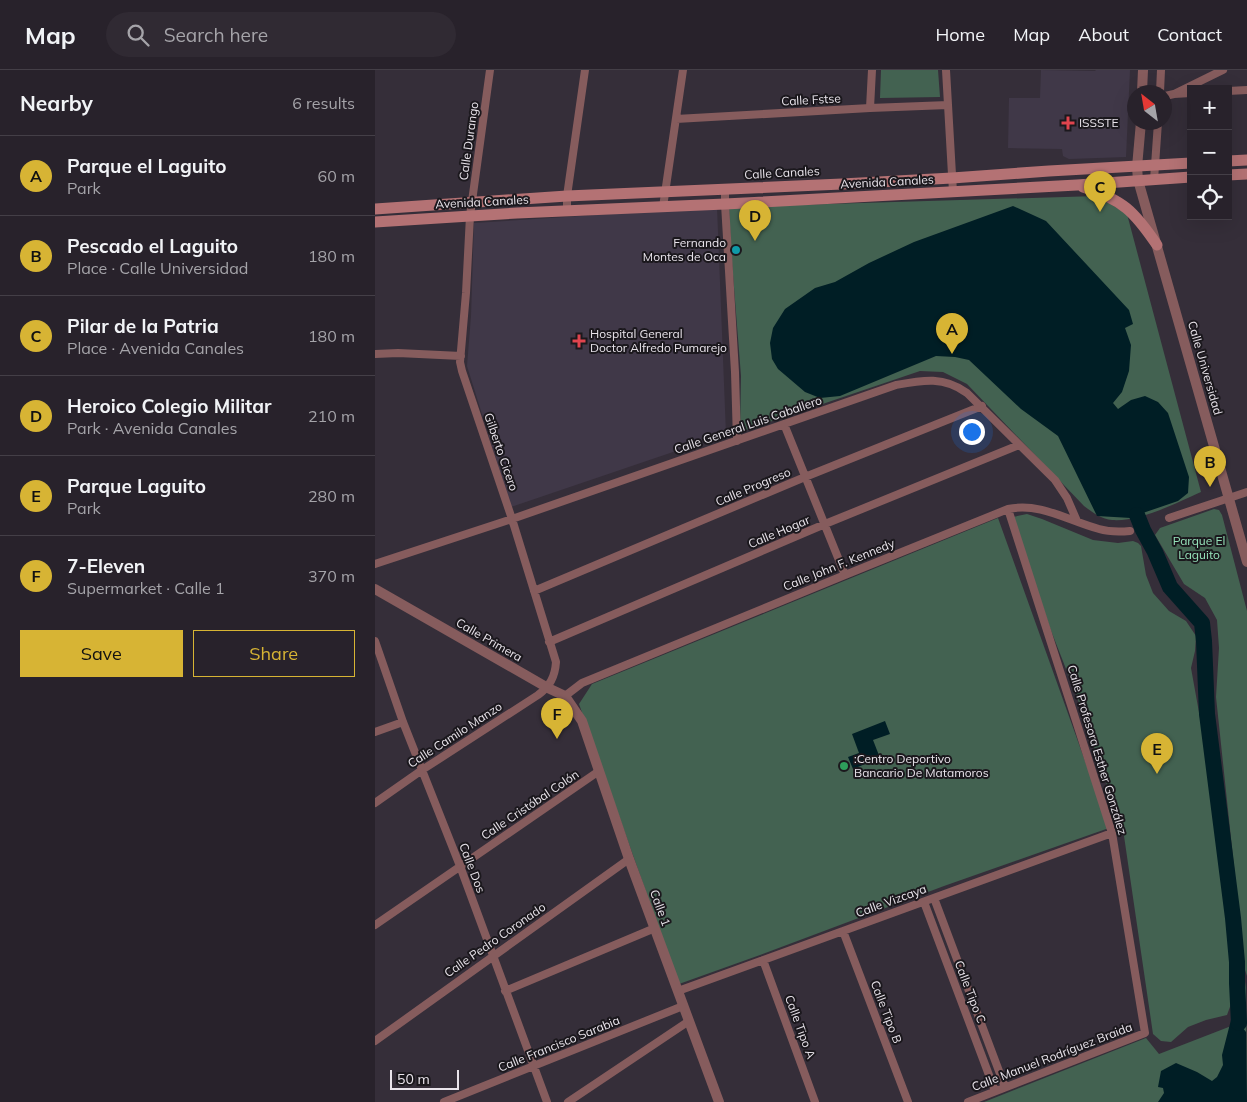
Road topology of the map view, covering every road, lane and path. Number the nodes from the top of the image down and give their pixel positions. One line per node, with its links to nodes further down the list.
1 (490, 70): 36 (street, Calle Durango)
2 (585, 70): 35 (street)
3 (683, 70): 17 (street)
4 (872, 70): 16 (street)
5 (946, 70): 15 (street)
6 (1143, 70): 9 (street)
7 (1161, 70): 10 (street)
8 (1223, 70): 14 (street)
9 (1142, 85)
10 (1160, 85)
11 (1247, 90): 12 (street)
12 (1232, 91)
13 (1187, 93): 14 (street)
14 (1174, 94)
15 (948, 105): 16 (street, Calle Fstse); 28 (street)
16 (870, 108): 17 (street, Calle Fstse)
17 (675, 118): 33 (street)
18 (1140, 130): 24 (street, Calle Universidad)
19 (1157, 130): 23 (street)
20 (1247, 160): 21 (main road)
21 (1232, 161)
22 (1187, 163): 23 (main road, Calle Canales)
23 (1154, 165): 24 (main road, Calle Canales); 30 (street)
24 (1137, 166): 28 (main road, Calle Canales); 29 (street, Calle Universidad)
25 (1247, 174): 26 (main road)
26 (1232, 175)
27 (1187, 177): 30 (main road, Avenida Canales)
28 (952, 178): 32 (main road, Calle Canales); 34 (street)
29 (1138, 180): 30 (main road, Avenida Canales); 31 (main road, Avenida Canales); 43 (street, Calle Universidad)
30 (1153, 180)
31 (1077, 186): 34 (main road, Avenida Canales); 43 (main road)
32 (725, 189): 33 (main road, Calle Canales); 37 (street)
33 (665, 191): 35 (main road, Calle Canales); 38 (street)
34 (953, 192): 37 (main road, Avenida Canales)
35 (567, 196): 36 (main road, Calle Canales); 40 (street)
36 (472, 203): 39 (main road, Calle Canales); 41 (street, Calle Durango)
37 (725, 204): 38 (main road, Avenida Canales); 48 (street)
38 (663, 207): 40 (main road, Avenida Canales)
39 (375, 209)
40 (567, 211): 41 (main road, Avenida Canales)
41 (470, 216): 42 (main road, Avenida Canales); 45 (street, Gilberto Cicero)
42 (375, 222)
43 (1157, 245): 52 (street, Calle Universidad)
44 (375, 354): 45 (street)
45 (461, 356): 55 (street, Gilberto Cicero)
46 (982, 406): 47 (street, Calle General Luis Caballero); 49 (street, Calle General Luis Caballero); 50 (street, Calle Progreso)
47 (784, 424): 48 (street, Calle General Luis Caballero); 50 (street)
48 (737, 441): 55 (street, Calle General Luis Caballero)
49 (1019, 444): 56 (street, Calle General Luis Caballero); 57 (street, Calle Hogar)
50 (805, 477): 57 (street); 63 (street, Calle Progreso)
51 (1247, 492): 52 (street)
52 (1229, 498): 54 (street); 59 (street, Calle Universidad)
53 (1008, 509): 56 (street, Calle John F. Kennedy); 61 (street, Calle John F. Kennedy); 75 (street, Calle Profesora Esther González)
54 (1169, 518)
55 (512, 519): 60 (street, Calle General Luis Caballero); 63 (street, Gilberto Cicero)
56 (1077, 521): 58 (street, Calle John F. Kennedy)
57 (825, 524): 61 (street); 65 (street, Calle Hogar)
58 (1130, 531)
59 (1247, 562)
60 (375, 564)
61 (845, 575): 69 (street, Calle John F. Kennedy)
62 (375, 589): 68 (street, Calle Primera)
63 (534, 591): 65 (street, Gilberto Cicero)
64 (375, 641): 66 (street, Calle Dos)
65 (549, 642): 68 (street, Gilberto Cicero)
66 (383, 666): 67 (street); 70 (street, Calle Dos)
67 (375, 669)
68 (547, 688): 69 (street, Calle Primera); 72 (street, Calle Camilo Manzo)
69 (565, 696): 73 (street, Calle 1)
70 (403, 722): 71 (street); 72 (street, Calle Dos)
71 (375, 732)
72 (422, 770): 74 (street, Calle Camilo Manzo); 77 (street, Calle Dos)
73 (599, 771): 76 (street, Calle 1); 77 (street, Calle Cristóbal Colón)
74 (375, 803)
75 (1112, 833): 78 (street, Calle Vizcaya); 89 (street, Calle Profesora Esther González)
76 (629, 859): 81 (street, Calle 1); 83 (street, Calle Pedro Coronado)
77 (460, 866): 80 (street, Calle Cristóbal Colón); 83 (street, Calle Dos)
78 (934, 898): 79 (street, Calle Vizcaya); 92 (street, Calle Tipo C)
79 (924, 902): 82 (street, Calle Vizcaya); 93 (street, Calle Tipo C)
80 (375, 925)
81 (655, 928): 85 (street); 86 (street, Calle 1)
82 (843, 931): 84 (street, Calle Vizcaya); 99 (street, Calle Tipo B)
83 (492, 956): 85 (street, Calle Dos); 90 (street, Calle Pedro Coronado)
84 (763, 960): 86 (street, Calle Vizcaya); 98 (street, Calle Tipo A)
85 (505, 990): 91 (street, Calle Dos)
86 (678, 991): 87 (street, Calle 1)
87 (683, 1006): 88 (street, Calle 1); 91 (street, Calle Francisco Sarabia)
88 (689, 1021): 96 (street); 97 (street, Calle 1)
89 (1145, 1034): 92 (street, Calle Manuel Rodríguez Braida)
90 (375, 1041)
91 (533, 1067): 94 (street, Calle Francisco Sarabia); 95 (street, Calle Dos)
92 (1005, 1087): 93 (street, Calle Manuel Rodríguez Braida)
93 (995, 1091): 100 (street, Calle Manuel Rodríguez Braida)
94 (444, 1102)
95 (547, 1102)
96 (568, 1102)
97 (719, 1102)
98 (815, 1102)
99 (908, 1102)
100 (968, 1102)

